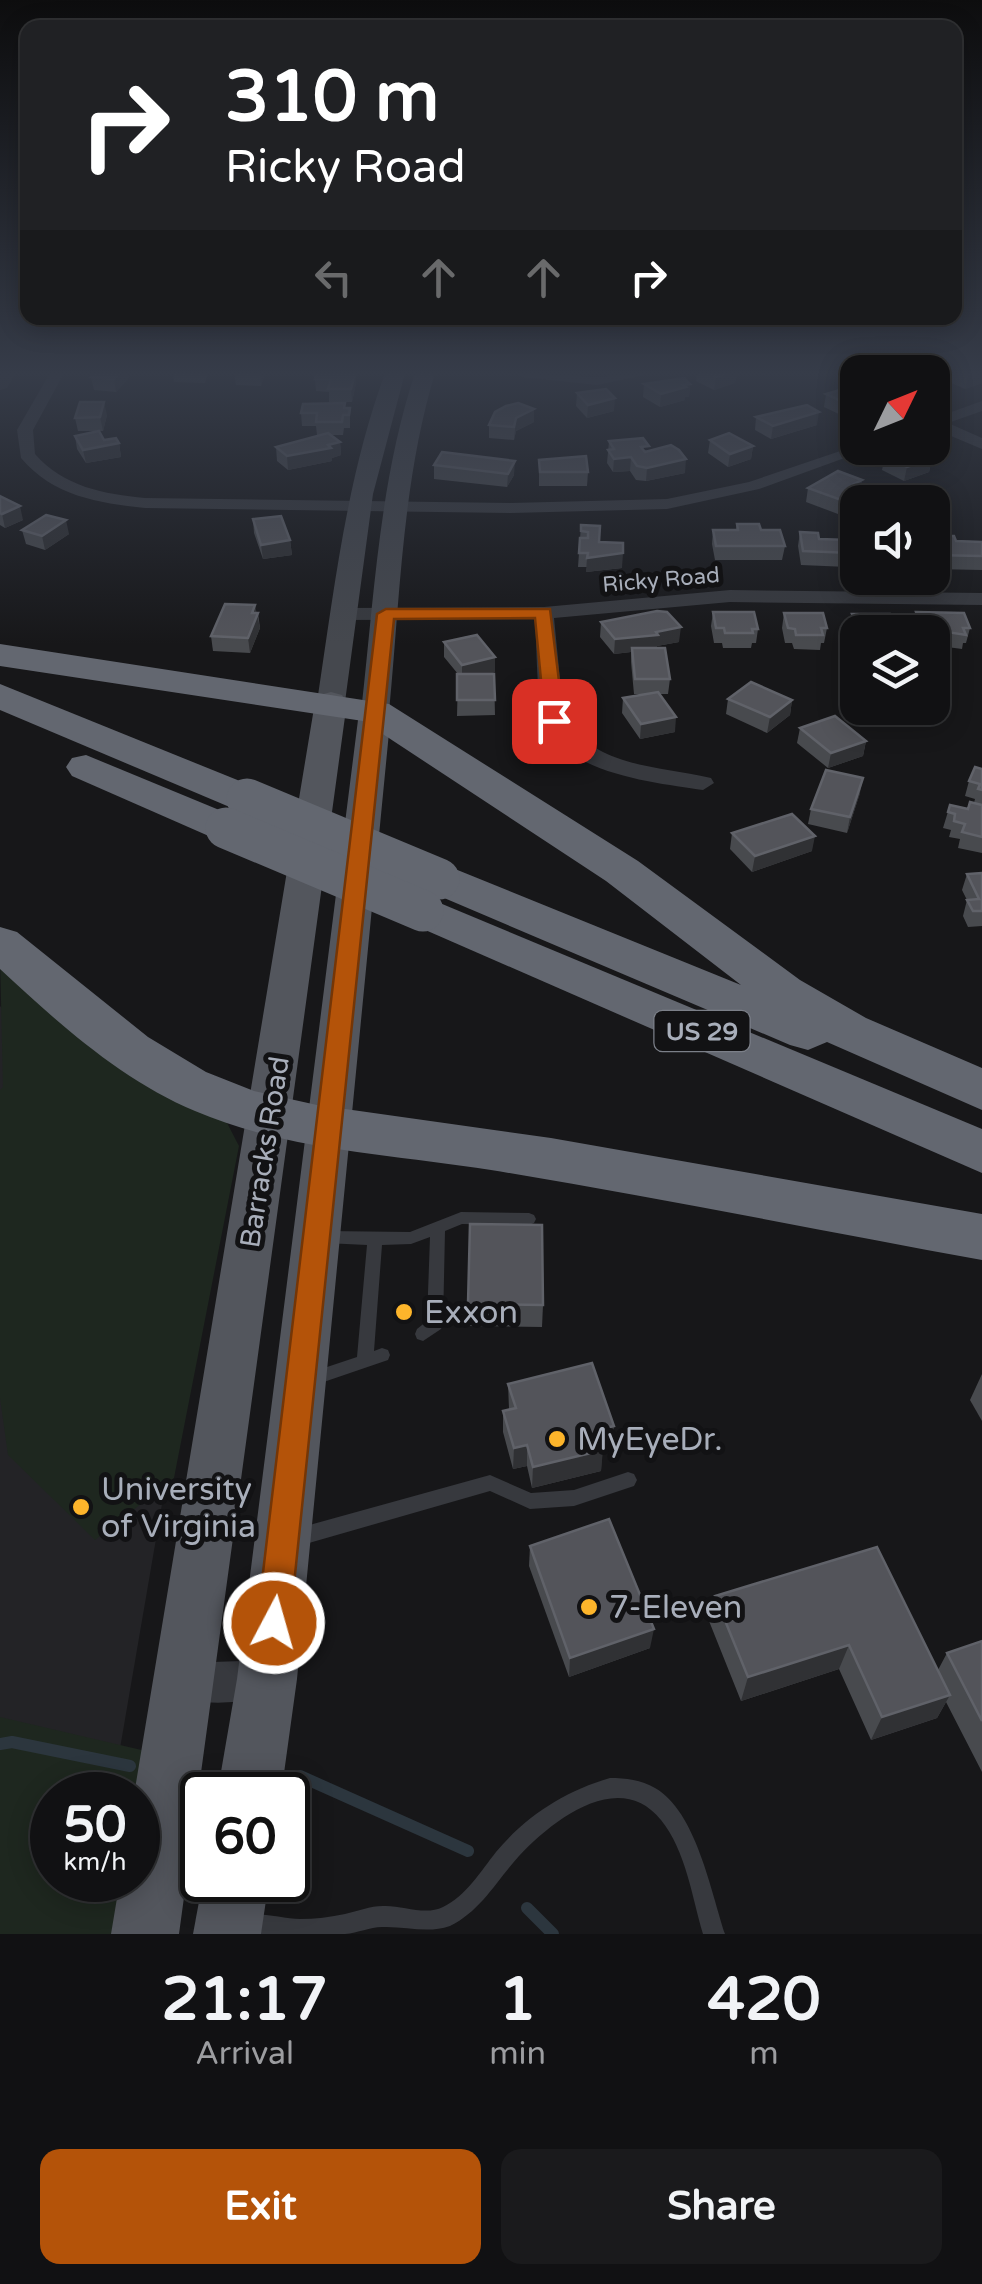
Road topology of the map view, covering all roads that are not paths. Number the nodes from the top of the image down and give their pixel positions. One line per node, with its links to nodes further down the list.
1 (34, 463): 5 (street)
2 (369, 463): 5 (main road, Barracks Road)
3 (407, 463): 6 (main road, Barracks Road)
4 (819, 463): 6 (street)
5 (361, 506): 6 (street); 9 (main road, Barracks Road)
6 (397, 506): 10 (main road, Barracks Road)
7 (982, 598): 8 (street, Ricky Road)
8 (544, 612): 10 (street, Ricky Road); 15 (street)
9 (345, 614): 10 (street, Ricky Road); 13 (main road, Barracks Road)
10 (386, 614): 13 (main road, Barracks Road)
11 (0, 655): 13 (highway)
12 (0, 696): 16 (highway, US 29)
13 (353, 707): 17 (main road, Barracks Road); 17 (main road, Barracks Road); 20 (highway)
14 (0, 730): 16 (highway, US 29)
15 (703, 782)
16 (237, 813): 18 (highway, US 29, bridge)
17 (334, 852): 22 (main road, Barracks Road); 23 (main road, Barracks Road)
18 (431, 895): 21 (highway, US 29); 24 (highway, US 29)
19 (0, 944): 22 (highway)
20 (982, 1090)
21 (982, 1104)
22 (271, 1116): 23 (highway); 39 (main road, Barracks Road)
23 (328, 1130): 27 (main road, Barracks Road); 28 (highway)
24 (982, 1152)
25 (529, 1219): 26 (lane)
26 (438, 1227): 29 (lane); 32 (lane)
27 (316, 1236): 29 (lane); 35 (main road, Barracks Road)
28 (982, 1237)
29 (375, 1239): 31 (lane)
30 (386, 1300): 31 (lane)
31 (369, 1309): 34 (lane)
32 (422, 1334)
33 (382, 1355): 34 (lane)
34 (365, 1362): 35 (lane)
35 (300, 1383): 37 (main road, Barracks Road)
36 (628, 1480): 37 (lane)
37 (282, 1541): 38 (main road, Barracks Road)
38 (267, 1679): 39 (street); 40 (main road, Barracks Road)
39 (184, 1682): 42 (main road, Barracks Road)
40 (253, 1772)
41 (231, 1912): 43 (lane)
42 (145, 1934)
43 (714, 1934)

